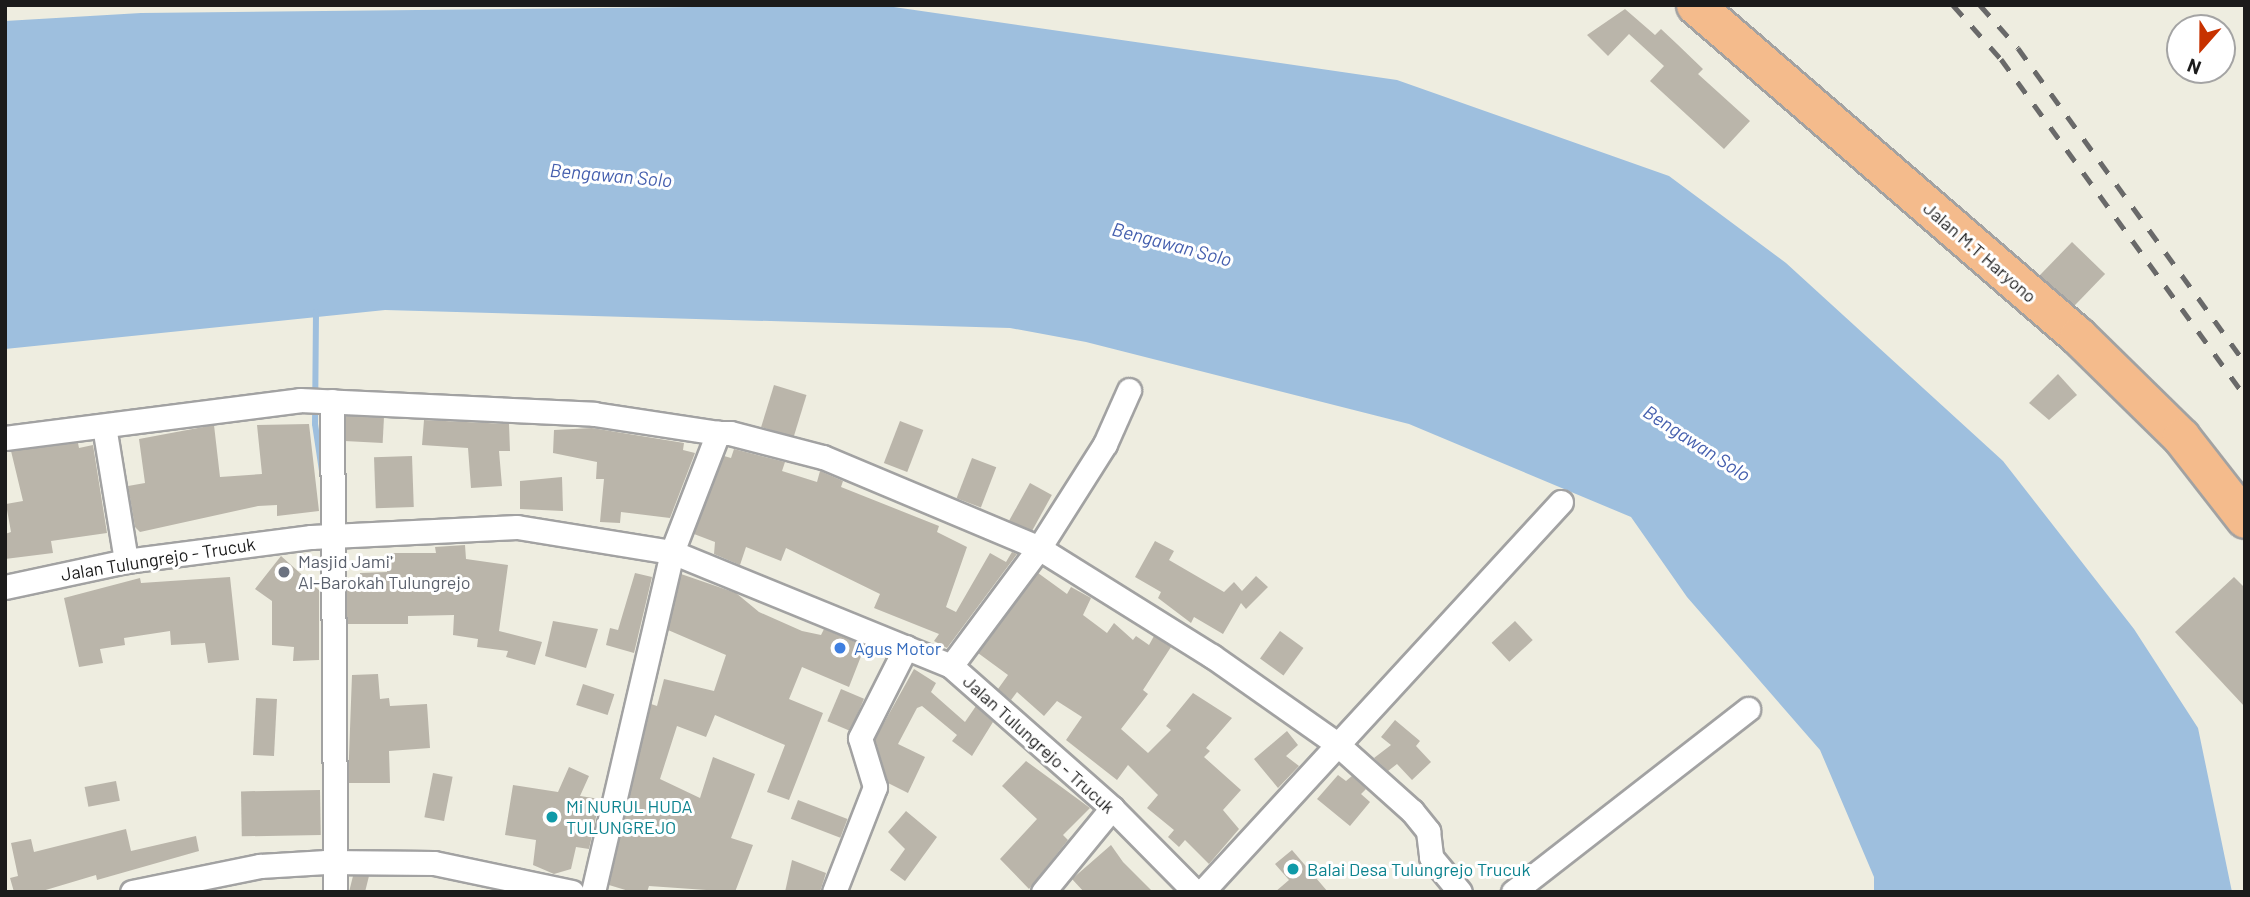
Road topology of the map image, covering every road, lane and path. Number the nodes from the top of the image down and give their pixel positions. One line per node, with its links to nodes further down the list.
1 (1695, 5): 8 (highway, Jalan M.T Haryono)
2 (1129, 390): 10 (street)
3 (332, 401): 4 (street); 5 (street); 9 (street)
4 (104, 426): 6 (street); 12 (street)
5 (718, 433): 10 (street); 11 (street)
6 (5, 438)
7 (1561, 502): 17 (street)
8 (2245, 519)
9 (322, 537): 11 (street, Jalan Tulungrejo - Trucuk); 12 (street, Jalan Tulungrejo - Trucuk); 19 (street)
10 (1039, 548): 15 (street); 17 (street)
11 (672, 552): 14 (street, Jalan Tulungrejo - Trucuk); 23 (street)
12 (126, 561): 13 (street, Jalan Tulungrejo - Trucuk)
13 (5, 587)
14 (906, 648): 15 (street, Jalan Tulungrejo - Trucuk); 24 (street)
15 (951, 666): 18 (street, Jalan Tulungrejo - Trucuk)
16 (1748, 709): 29 (street)
17 (1337, 744): 27 (street); 28 (street)
18 (1112, 808): 25 (street); 26 (street, Jalan Tulungrejo - Trucuk)
19 (335, 862): 20 (street); 21 (street); 22 (street)
20 (132, 892)
21 (335, 892)
22 (572, 892)
23 (593, 892)
24 (834, 892)
25 (1043, 892)
26 (1195, 892)
27 (1202, 892)
28 (1460, 892)
29 (1513, 892)

